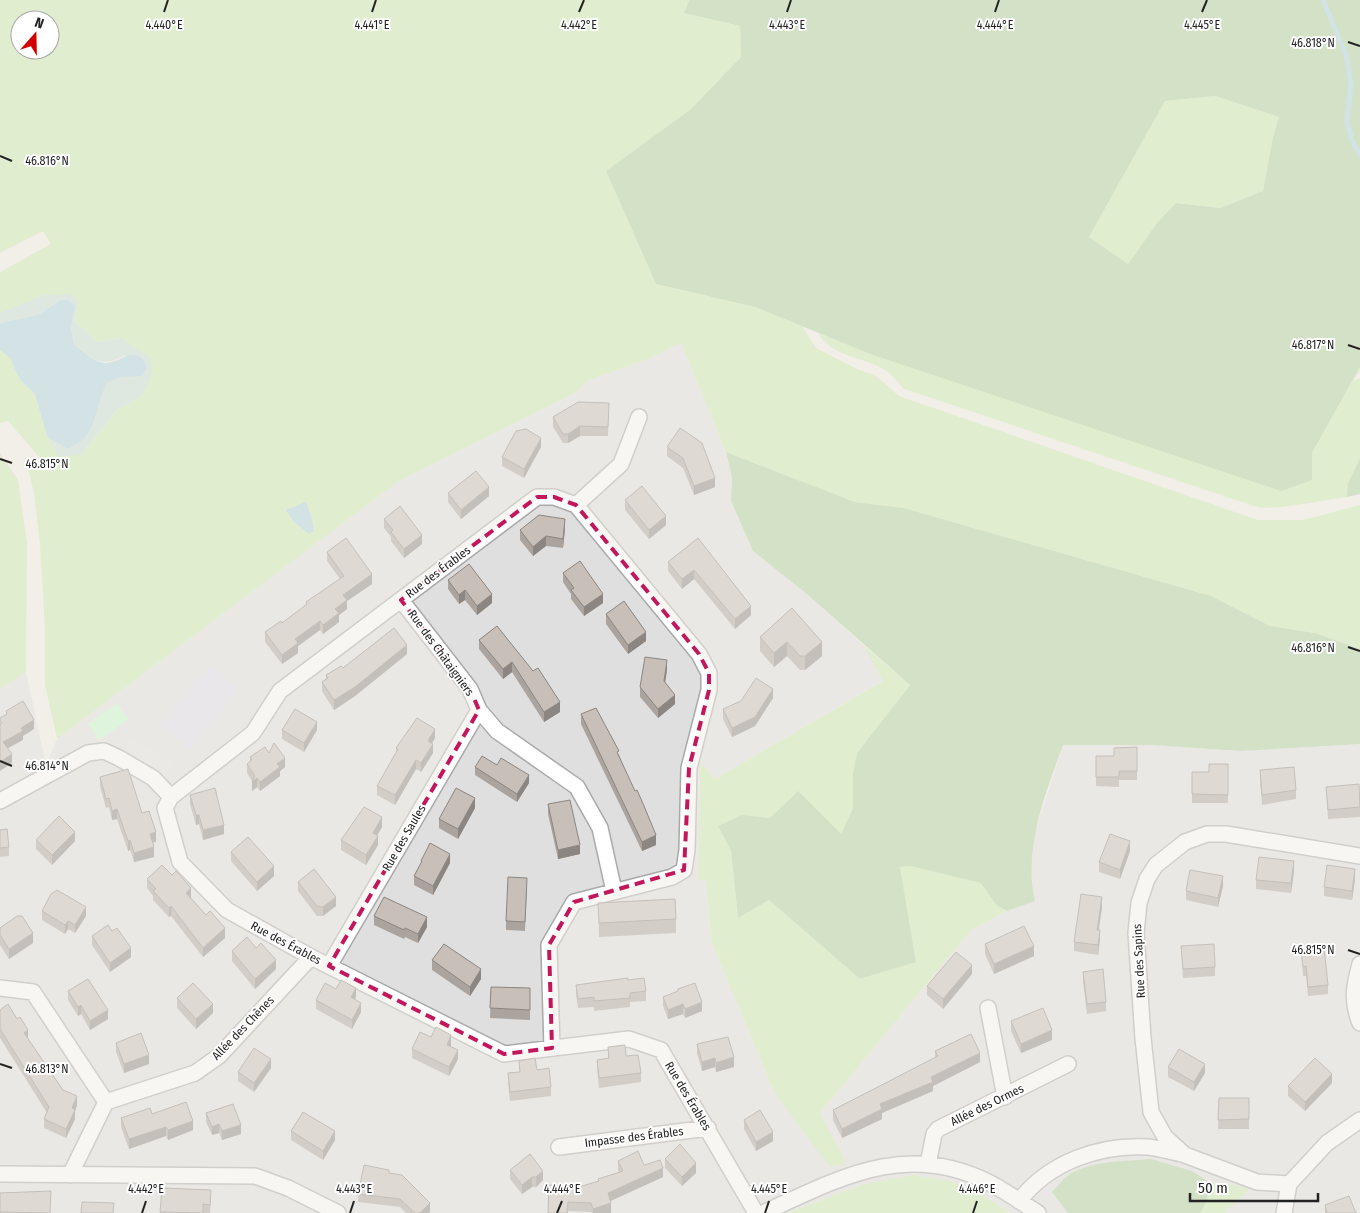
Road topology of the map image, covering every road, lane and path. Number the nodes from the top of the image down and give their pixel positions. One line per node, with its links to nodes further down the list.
1 (638, 417): 2 (street)
2 (576, 505): 3 (street, Rue des Érables); 8 (street)
3 (401, 600): 4 (street, Rue des Châtaigniers); 5 (street, Rue des Érables)
4 (479, 710): 8 (street, Rue des Châtaigniers); 11 (street, Rue des Saules)
5 (171, 797): 6 (street); 9 (street, Rue des Érables)
6 (0, 801)
7 (1360, 856): 22 (street, Rue des Sapins)
8 (614, 891): 15 (street)
9 (311, 957): 11 (street, Rue des Érables); 18 (street, Allée des Chênes)
10 (1360, 964): 14 (street)
11 (329, 966): 15 (street, Rue des Érables)
12 (0, 988): 18 (street)
13 (988, 1008): 17 (street)
14 (1360, 1023)
15 (552, 1048): 20 (street, Rue des Érables)
16 (1068, 1064): 17 (street, Allée des Ormes)
17 (1005, 1097): 23 (street, Allée des Ormes)
18 (106, 1102): 25 (street)
19 (1360, 1120): 26 (street)
20 (708, 1128): 21 (street, Impasse des Érables); 29 (street, Rue des Érables)
21 (560, 1147)
22 (1185, 1155): 26 (street, Rue des Sapins); 27 (street)
23 (928, 1164): 27 (street); 30 (street)
24 (0, 1174): 25 (street)
25 (70, 1175): 28 (street)
26 (1290, 1184): 32 (street)
27 (1019, 1201): 31 (street)
28 (338, 1213)
29 (756, 1213)
30 (763, 1213)
31 (1038, 1213)
32 (1284, 1213)

